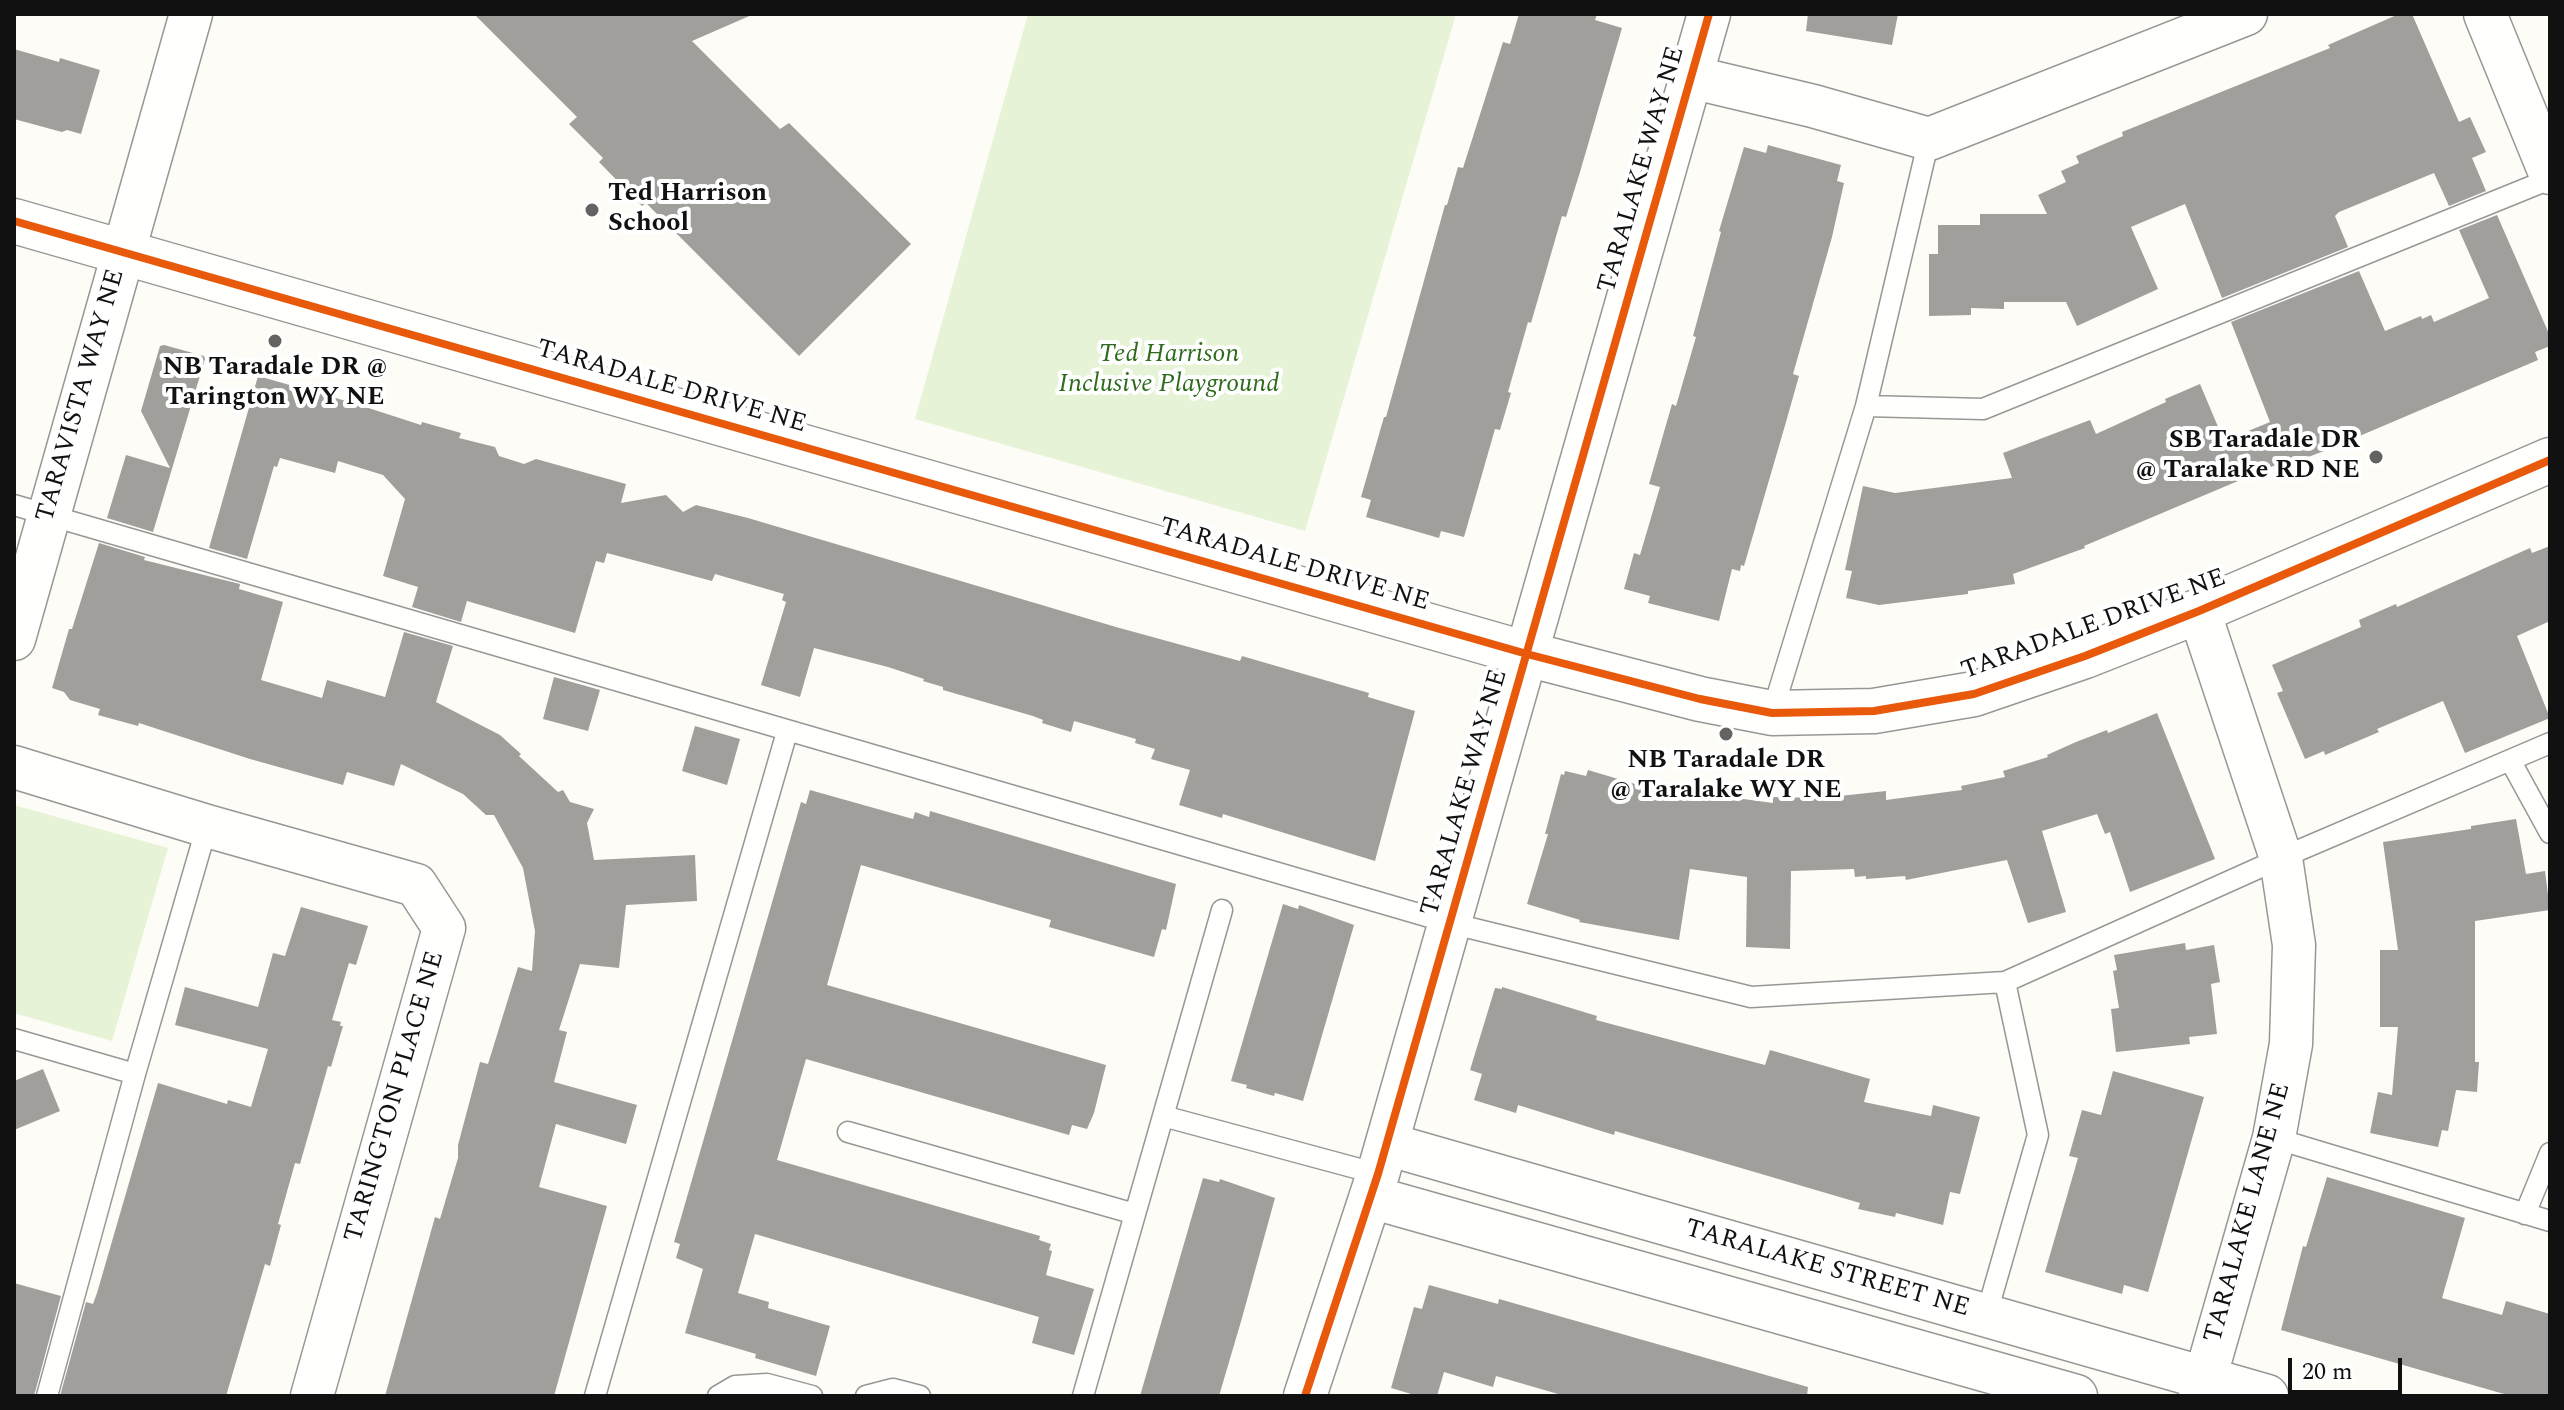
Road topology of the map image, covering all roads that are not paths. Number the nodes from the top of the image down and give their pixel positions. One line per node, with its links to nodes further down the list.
1 (191, 14): 10 (street, TARAVISTA WAY NE)
2 (1709, 14): 5 (street, TARALAKE WAY NE)
3 (2246, 14): 6 (street)
4 (2485, 14): 7 (street)
5 (1691, 77): 6 (street); 16 (street, TARALAKE WAY NE)
6 (1929, 139): 11 (lane)
7 (2550, 173)
8 (2550, 179): 11 (lane)
9 (14, 221): 10 (street, TARADALE DRIVE NE)
10 (123, 252): 13 (street, TARAVISTA WAY NE); 16 (street, TARADALE DRIVE NE)
11 (1866, 406): 17 (lane)
12 (2550, 460): 14 (street, TARADALE DRIVE NE)
13 (31, 509): 15 (street, TARAVISTA WAY NE); 18 (lane)
14 (2199, 611): 17 (street, TARADALE DRIVE NE); 24 (street, TARALAKE LANE NE)
15 (14, 639)
16 (1527, 654): 17 (street, TARADALE DRIVE NE); 26 (street, TARALAKE WAY NE)
17 (1772, 713)
18 (787, 732): 26 (lane); 42 (lane)
19 (2550, 743): 20 (lane)
20 (2510, 760): 23 (lane); 24 (lane)
21 (14, 767): 22 (street, TARINGTON PLACE NE)
22 (207, 826): 29 (lane); 41 (street, TARINGTON PLACE NE)
23 (2550, 833)
24 (2281, 858): 27 (lane); 32 (street, TARALAKE LANE NE)
25 (1222, 910): 30 (lane)
26 (1450, 923): 27 (lane); 34 (street, TARALAKE WAY NE)
27 (2005, 982): 38 (lane)
28 (14, 1039): 29 (lane)
29 (135, 1074): 40 (lane)
30 (1163, 1116): 34 (lane); 35 (lane)
31 (848, 1132): 35 (lane)
32 (2274, 1138): 36 (lane); 39 (street, TARALAKE LANE NE)
33 (2550, 1153): 36 (lane)
34 (1378, 1171): 38 (street, TARALAKE STREET NE); 48 (street, TARALAKE WAY NE); 49 (street, TARALAKE STREET NE)
35 (1135, 1214): 47 (lane)
36 (2525, 1214): 37 (lane)
37 (2550, 1221)
38 (1986, 1316): 39 (street, TARALAKE STREET NE)
39 (2203, 1388): 50 (street, TARALAKE STREET NE)
40 (47, 1396)
41 (312, 1396)
42 (595, 1396)
43 (718, 1396): 44 (lane)
44 (812, 1396)
45 (866, 1396): 46 (lane)
46 (920, 1396)
47 (1083, 1396)
48 (1305, 1396)
49 (2076, 1396)
50 (2267, 1396)

